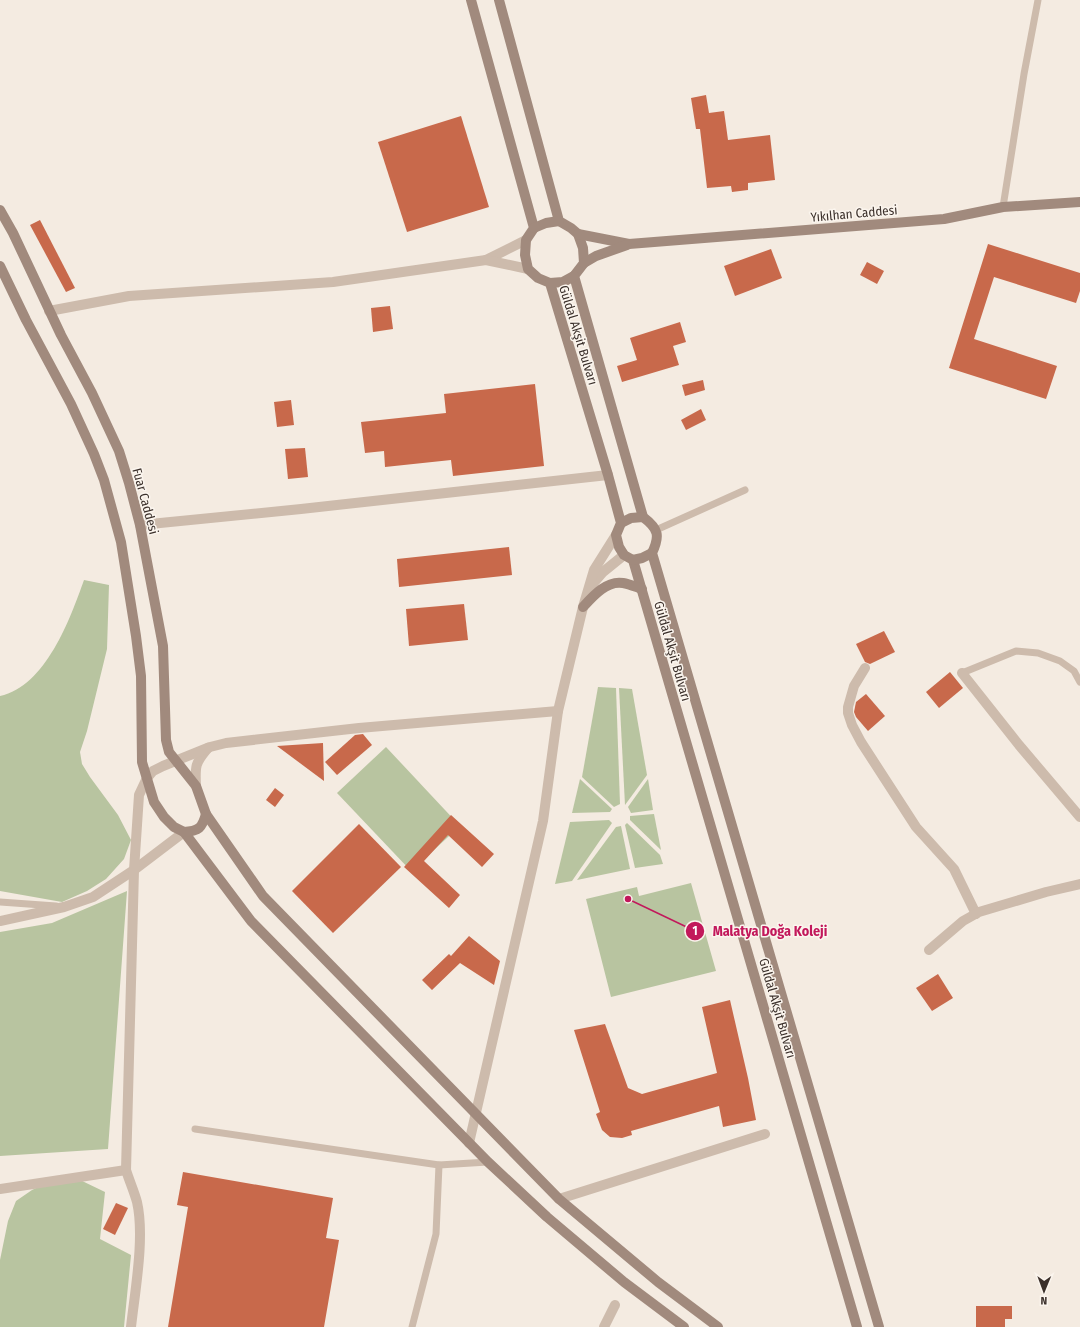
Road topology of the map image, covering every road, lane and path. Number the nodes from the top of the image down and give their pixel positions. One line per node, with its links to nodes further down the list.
1 (471, 0): 8 (street)
2 (499, 0): 7 (street)
3 (1038, 0): 5 (lane)
4 (1080, 202): 5 (street, Yıkılhan Caddesi)
5 (1003, 206): 11 (street, Yıkılhan Caddesi)
6 (0, 210): 18 (street, Fuar Caddesi)
7 (559, 221): 8 (street); 9 (street)
8 (534, 228): 10 (street)
9 (578, 234): 11 (street, Yıkılhan Caddesi); 13 (street)
10 (526, 240): 12 (street); 15 (street)
11 (629, 244): 13 (street, Yıkılhan Caddesi)
12 (486, 260): 15 (street); 18 (street)
13 (584, 263): 16 (street, Güldal Akşit Bulvarı)
14 (0, 266): 37 (street)
15 (528, 269): 17 (street, Güldal Akşit Bulvarı)
16 (574, 276): 17 (street); 21 (street, Güldal Akşit Bulvarı)
17 (550, 284): 19 (street, Güldal Akşit Bulvarı)
18 (49, 311): 23 (street, Fuar Caddesi)
19 (608, 475): 22 (street, Güldal Akşit Bulvarı); 23 (street)
20 (745, 490): 24 (lane)
21 (643, 517): 22 (street); 24 (street, Güldal Akşit Bulvarı)
22 (621, 523): 25 (street)
23 (140, 525): 36 (street, Fuar Caddesi)
24 (656, 530): 26 (street)
25 (616, 535): 27 (street, Güldal Akşit Bulvarı); 29 (street)
26 (652, 553): 27 (street); 65 (street, Güldal Akşit Bulvarı)
27 (628, 558): 28 (street, Güldal Akşit Bulvarı); 29 (street)
28 (642, 589): 30 (street); 64 (street, Güldal Akşit Bulvarı)
29 (588, 590): 30 (street)
30 (583, 607): 34 (street)
31 (865, 668): 46 (street)
32 (962, 673): 33 (lane); 40 (street)
33 (1080, 682)
34 (558, 711): 35 (street); 49 (street)
35 (210, 747): 36 (street); 38 (street)
36 (175, 760): 37 (street); 38 (street, Fuar Caddesi)
37 (147, 778): 41 (street); 42 (street)
38 (196, 786): 39 (street, Fuar Caddesi)
39 (206, 814): 41 (street); 49 (street, Fuar Caddesi)
40 (1080, 817)
41 (184, 832): 42 (street); 52 (street)
42 (134, 870): 45 (street); 55 (street)
43 (1080, 884): 46 (street)
44 (0, 902): 45 (lane)
45 (64, 907): 47 (street)
46 (976, 914): 48 (street)
47 (0, 921)
48 (929, 950)
49 (476, 1115): 52 (street); 57 (street, Fuar Caddesi)
50 (195, 1129): 54 (lane)
51 (765, 1134): 57 (street)
52 (470, 1143): 53 (street)
53 (488, 1162): 54 (lane); 62 (street)
54 (439, 1165): 60 (lane)
55 (126, 1170): 56 (street); 59 (street)
56 (0, 1189)
57 (559, 1199): 63 (street, Fuar Caddesi)
58 (615, 1305): 61 (street)
59 (131, 1327)
60 (412, 1327)
61 (604, 1327)
62 (684, 1327)
63 (718, 1327)
64 (858, 1327)
65 (879, 1327)

